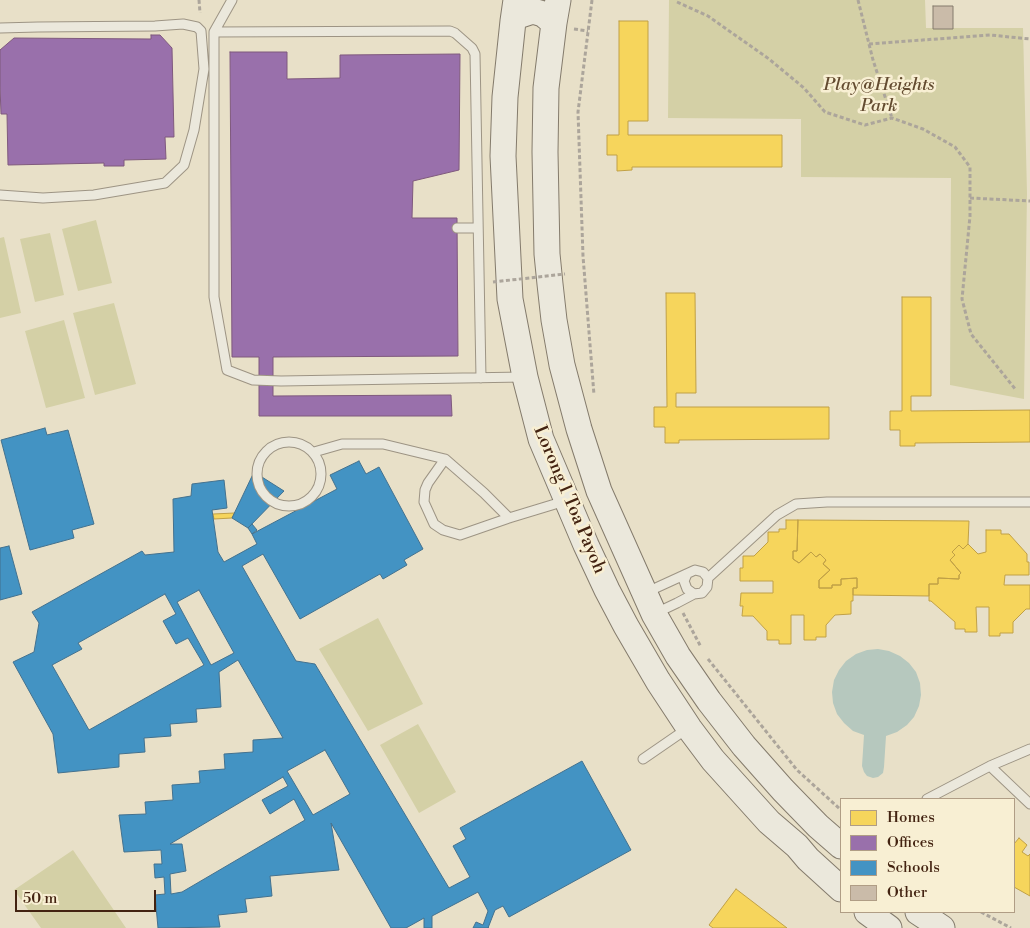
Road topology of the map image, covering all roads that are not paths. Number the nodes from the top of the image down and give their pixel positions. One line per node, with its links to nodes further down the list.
1 (232, 0): 5 (lane)
2 (514, 10): 3 (main road); 10 (main road, Lorong 1 Toa Payoh)
3 (556, 11): 19 (main road, Lorong 1 Toa Payoh)
4 (0, 28): 6 (lane)
5 (214, 32): 8 (lane); 9 (lane)
6 (0, 195)
7 (457, 228): 8 (lane)
8 (478, 228): 9 (lane)
9 (481, 378): 10 (lane)
10 (525, 378): 13 (main road, Lorong 1 Toa Payoh)
11 (314, 452): 11 (lane); 12 (lane)
12 (445, 459): 15 (lane); 15 (lane)
13 (566, 500): 15 (lane); 20 (main road, Lorong 1 Toa Payoh)
14 (1030, 502): 17 (lane)
15 (509, 518)
16 (688, 574): 17 (lane); 18 (lane); 19 (lane)
17 (708, 578): 18 (lane)
18 (694, 594): 19 (lane)
19 (649, 603): 26 (main road, Lorong 1 Toa Payoh)
20 (689, 728): 22 (lane); 27 (main road, Lorong 1 Toa Payoh)
21 (1030, 749): 23 (lane)
22 (643, 759)
23 (990, 766): 24 (lane); 25 (lane)
24 (929, 798)
25 (1030, 804)
26 (840, 845)
27 (840, 888)
28 (868, 913): 30 (main road)
29 (920, 913): 31 (main road)
30 (889, 928)
31 (942, 928)

